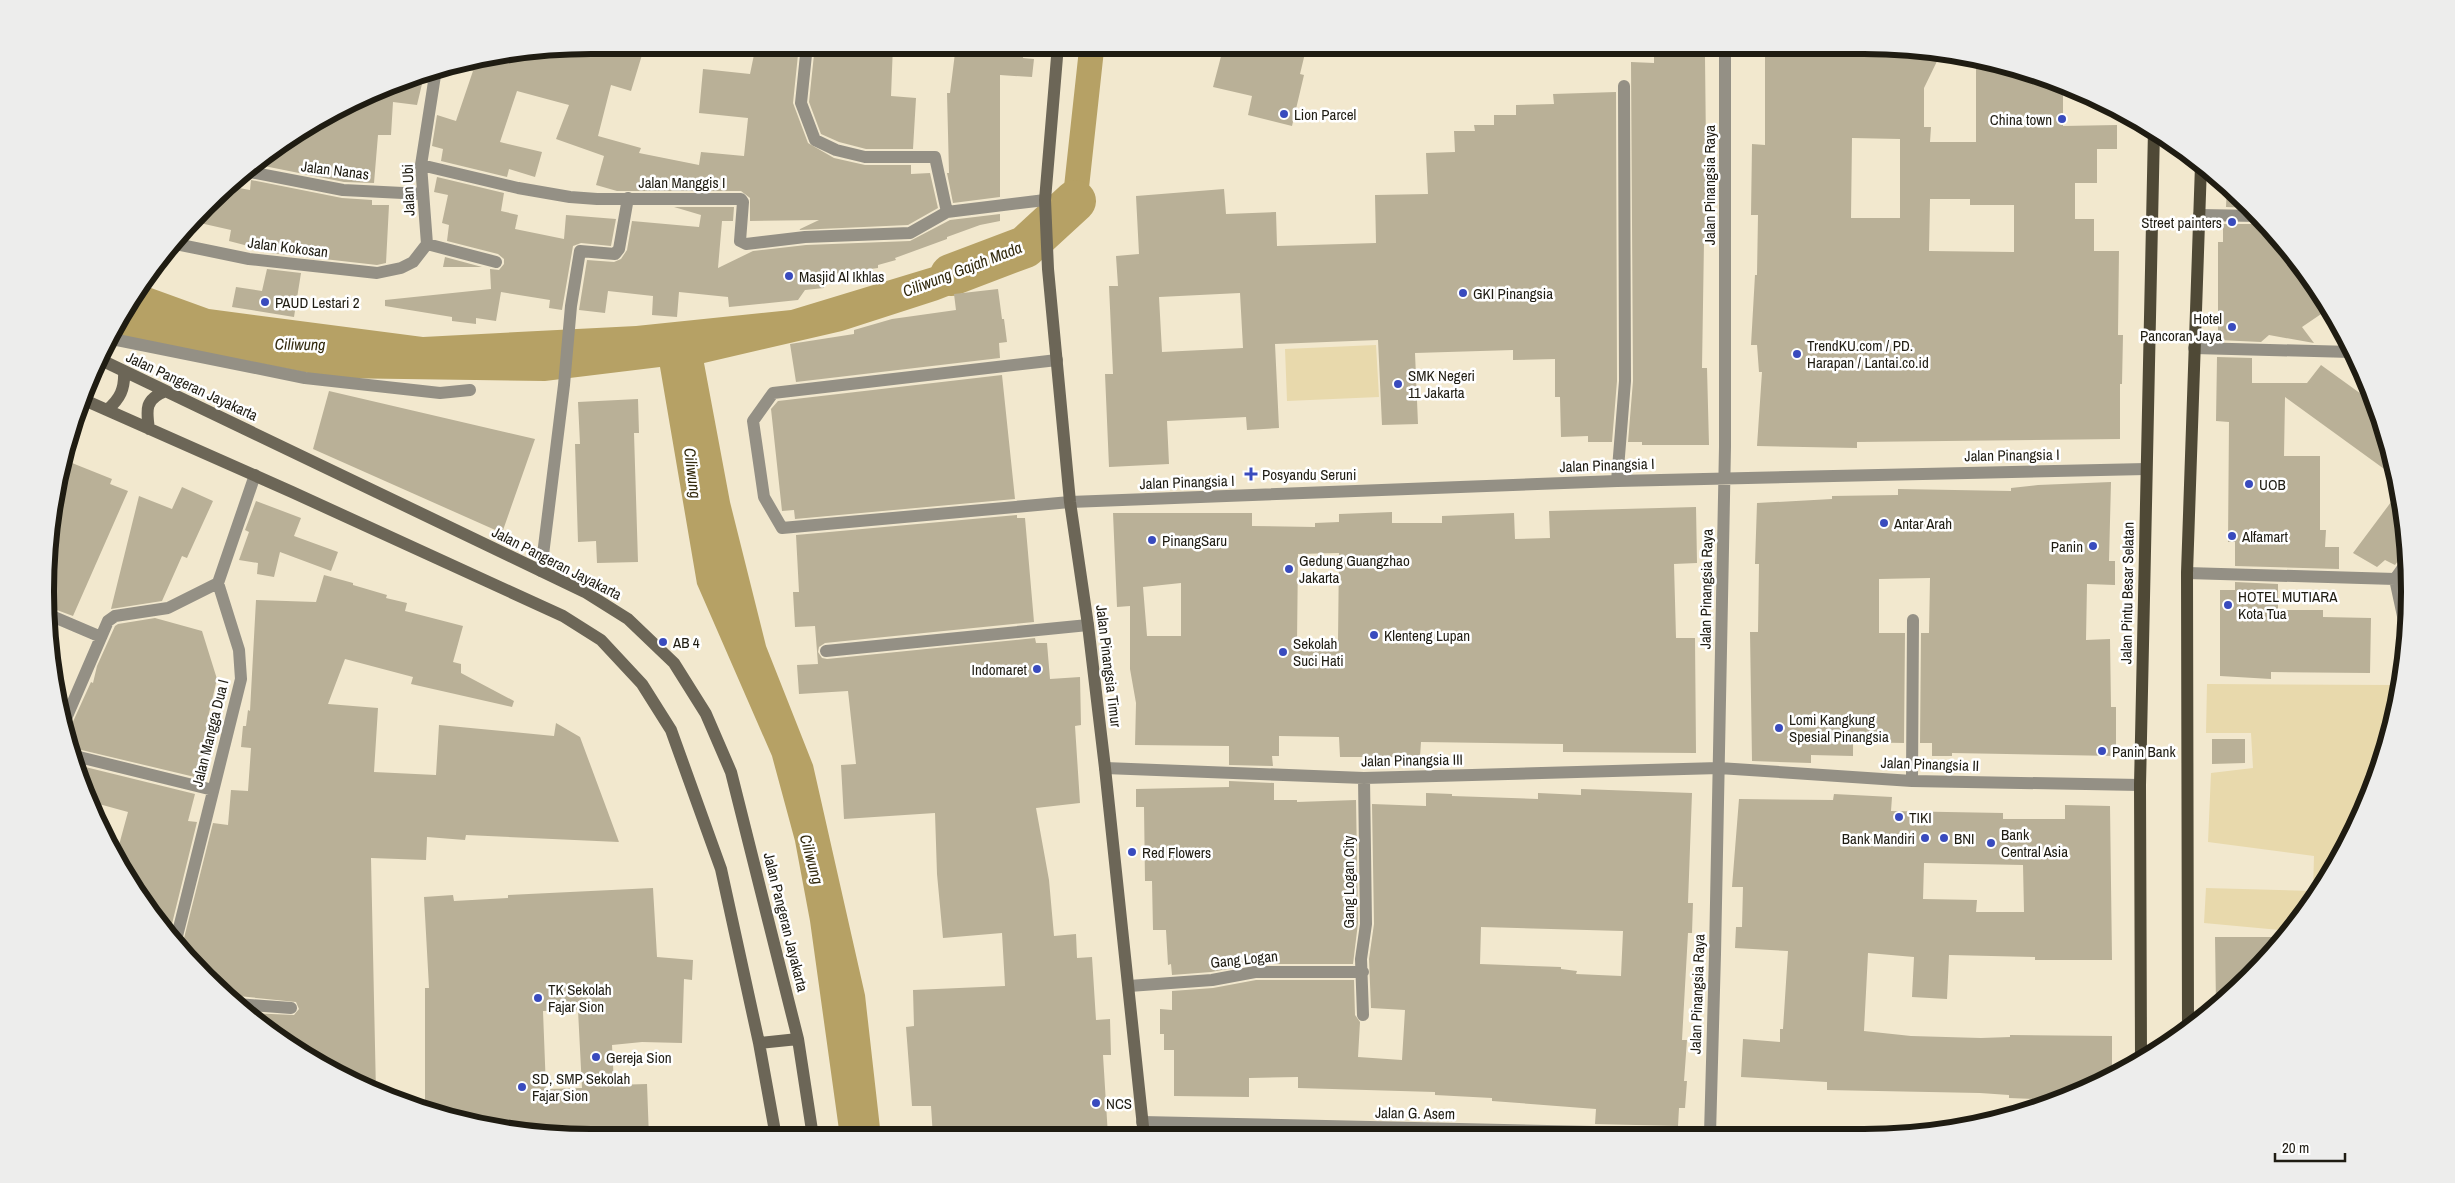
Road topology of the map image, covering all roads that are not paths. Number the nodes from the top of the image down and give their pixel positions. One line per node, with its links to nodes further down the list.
1 (806, 54): 13 (street)
2 (1057, 54): 12 (main road, Jalan Pinangsia Timur)
3 (1725, 54): 32 (street, Jalan Pinangsia Raya)
4 (434, 77): 7 (street, Jalan Ubi)
5 (1624, 86): 33 (street)
6 (2154, 139): 30 (main road, Jalan Pintu Besar Selatan)
7 (421, 165): 10 (street, Jalan Ubi); 11 (street, Jalan Manggis I)
8 (254, 173): 10 (street, Jalan Nanas)
9 (2201, 173): 14 (main road)
10 (422, 194): 16 (street, Jalan Ubi)
11 (628, 198): 13 (street, Jalan Manggis I); 35 (street)
12 (1045, 200): 13 (street, Jalan Manggis I); 22 (main road, Jalan Pinangsia Timur)
13 (948, 212)
14 (2199, 215): 15 (street); 20 (main road)
15 (2248, 216)
16 (427, 244): 17 (street, Jalan Kokosan); 18 (street)
17 (181, 245)
18 (496, 262)
19 (117, 340): 25 (street)
20 (2194, 348): 21 (street); 37 (main road)
21 (2345, 352)
22 (1057, 360): 34 (main road, Jalan Pinangsia Timur); 34 (street, Jalan Pinangsia I)
23 (105, 362): 24 (main road, Jalan Pangeran Jayakarta)
24 (124, 371): 26 (main road, Jalan Pangeran Jayakarta); 28 (main road)
25 (470, 390)
26 (166, 391): 29 (main road); 35 (main road, Jalan Pangeran Jayakarta)
27 (89, 402): 28 (main road)
28 (107, 410): 29 (main road)
29 (149, 429): 31 (main road)
30 (2146, 469): 32 (street, Jalan Pinangsia I); 52 (main road, Jalan Pintu Besar Selatan)
31 (255, 475): 39 (street); 62 (main road)
32 (1724, 478): 33 (street, Jalan Pinangsia I); 49 (street, Jalan Pinangsia Raya)
33 (1616, 481): 34 (street, Jalan Pinangsia I)
34 (1070, 502): 43 (main road, Jalan Pinangsia Timur)
35 (540, 571): 61 (main road, Jalan Pangeran Jayakarta)
36 (2400, 571): 38 (street)
37 (2187, 573): 38 (street); 60 (main road)
38 (2394, 579): 40 (street)
39 (218, 583): 44 (street); 53 (street, Jalan Mangga Dua I)
40 (2401, 607)
41 (55, 618): 44 (street)
42 (1913, 620): 51 (street)
43 (1088, 625): 45 (street); 48 (main road, Jalan Pinangsia Timur)
44 (100, 637): 46 (street)
45 (826, 651)
46 (68, 713)
47 (80, 757): 53 (street)
48 (1105, 768): 50 (street, Jalan Pinangsia III); 56 (main road, Jalan Pinangsia Timur)
49 (1719, 768): 50 (street, Jalan Pinangsia III); 51 (street, Jalan Pinangsia II); 69 (street, Jalan Pinangsia Raya)
50 (1364, 778): 55 (street, Gang Logan City)
51 (1912, 781): 52 (street, Jalan Pinangsia II)
52 (2140, 785): 63 (main road, Jalan Pintu Besar Selatan)
53 (213, 790): 54 (street, Jalan Mangga Dua I)
54 (177, 934)
55 (1362, 972): 56 (street, Gang Logan); 59 (street, Gang Logan City)
56 (1128, 986): 64 (main road, Jalan Pinangsia Timur)
57 (248, 1005): 58 (street)
58 (291, 1008)
59 (1363, 1015)
60 (2188, 1020)
61 (798, 1039): 62 (main road); 66 (main road, Jalan Pangeran Jayakarta)
62 (760, 1043): 65 (main road)
63 (2141, 1052)
64 (1142, 1122): 67 (main road, Jalan Pinangsia Timur); 68 (street, Jalan G. Asem)
65 (775, 1129)
66 (812, 1129)
67 (1143, 1129)
68 (1460, 1129)
69 (1710, 1129)

